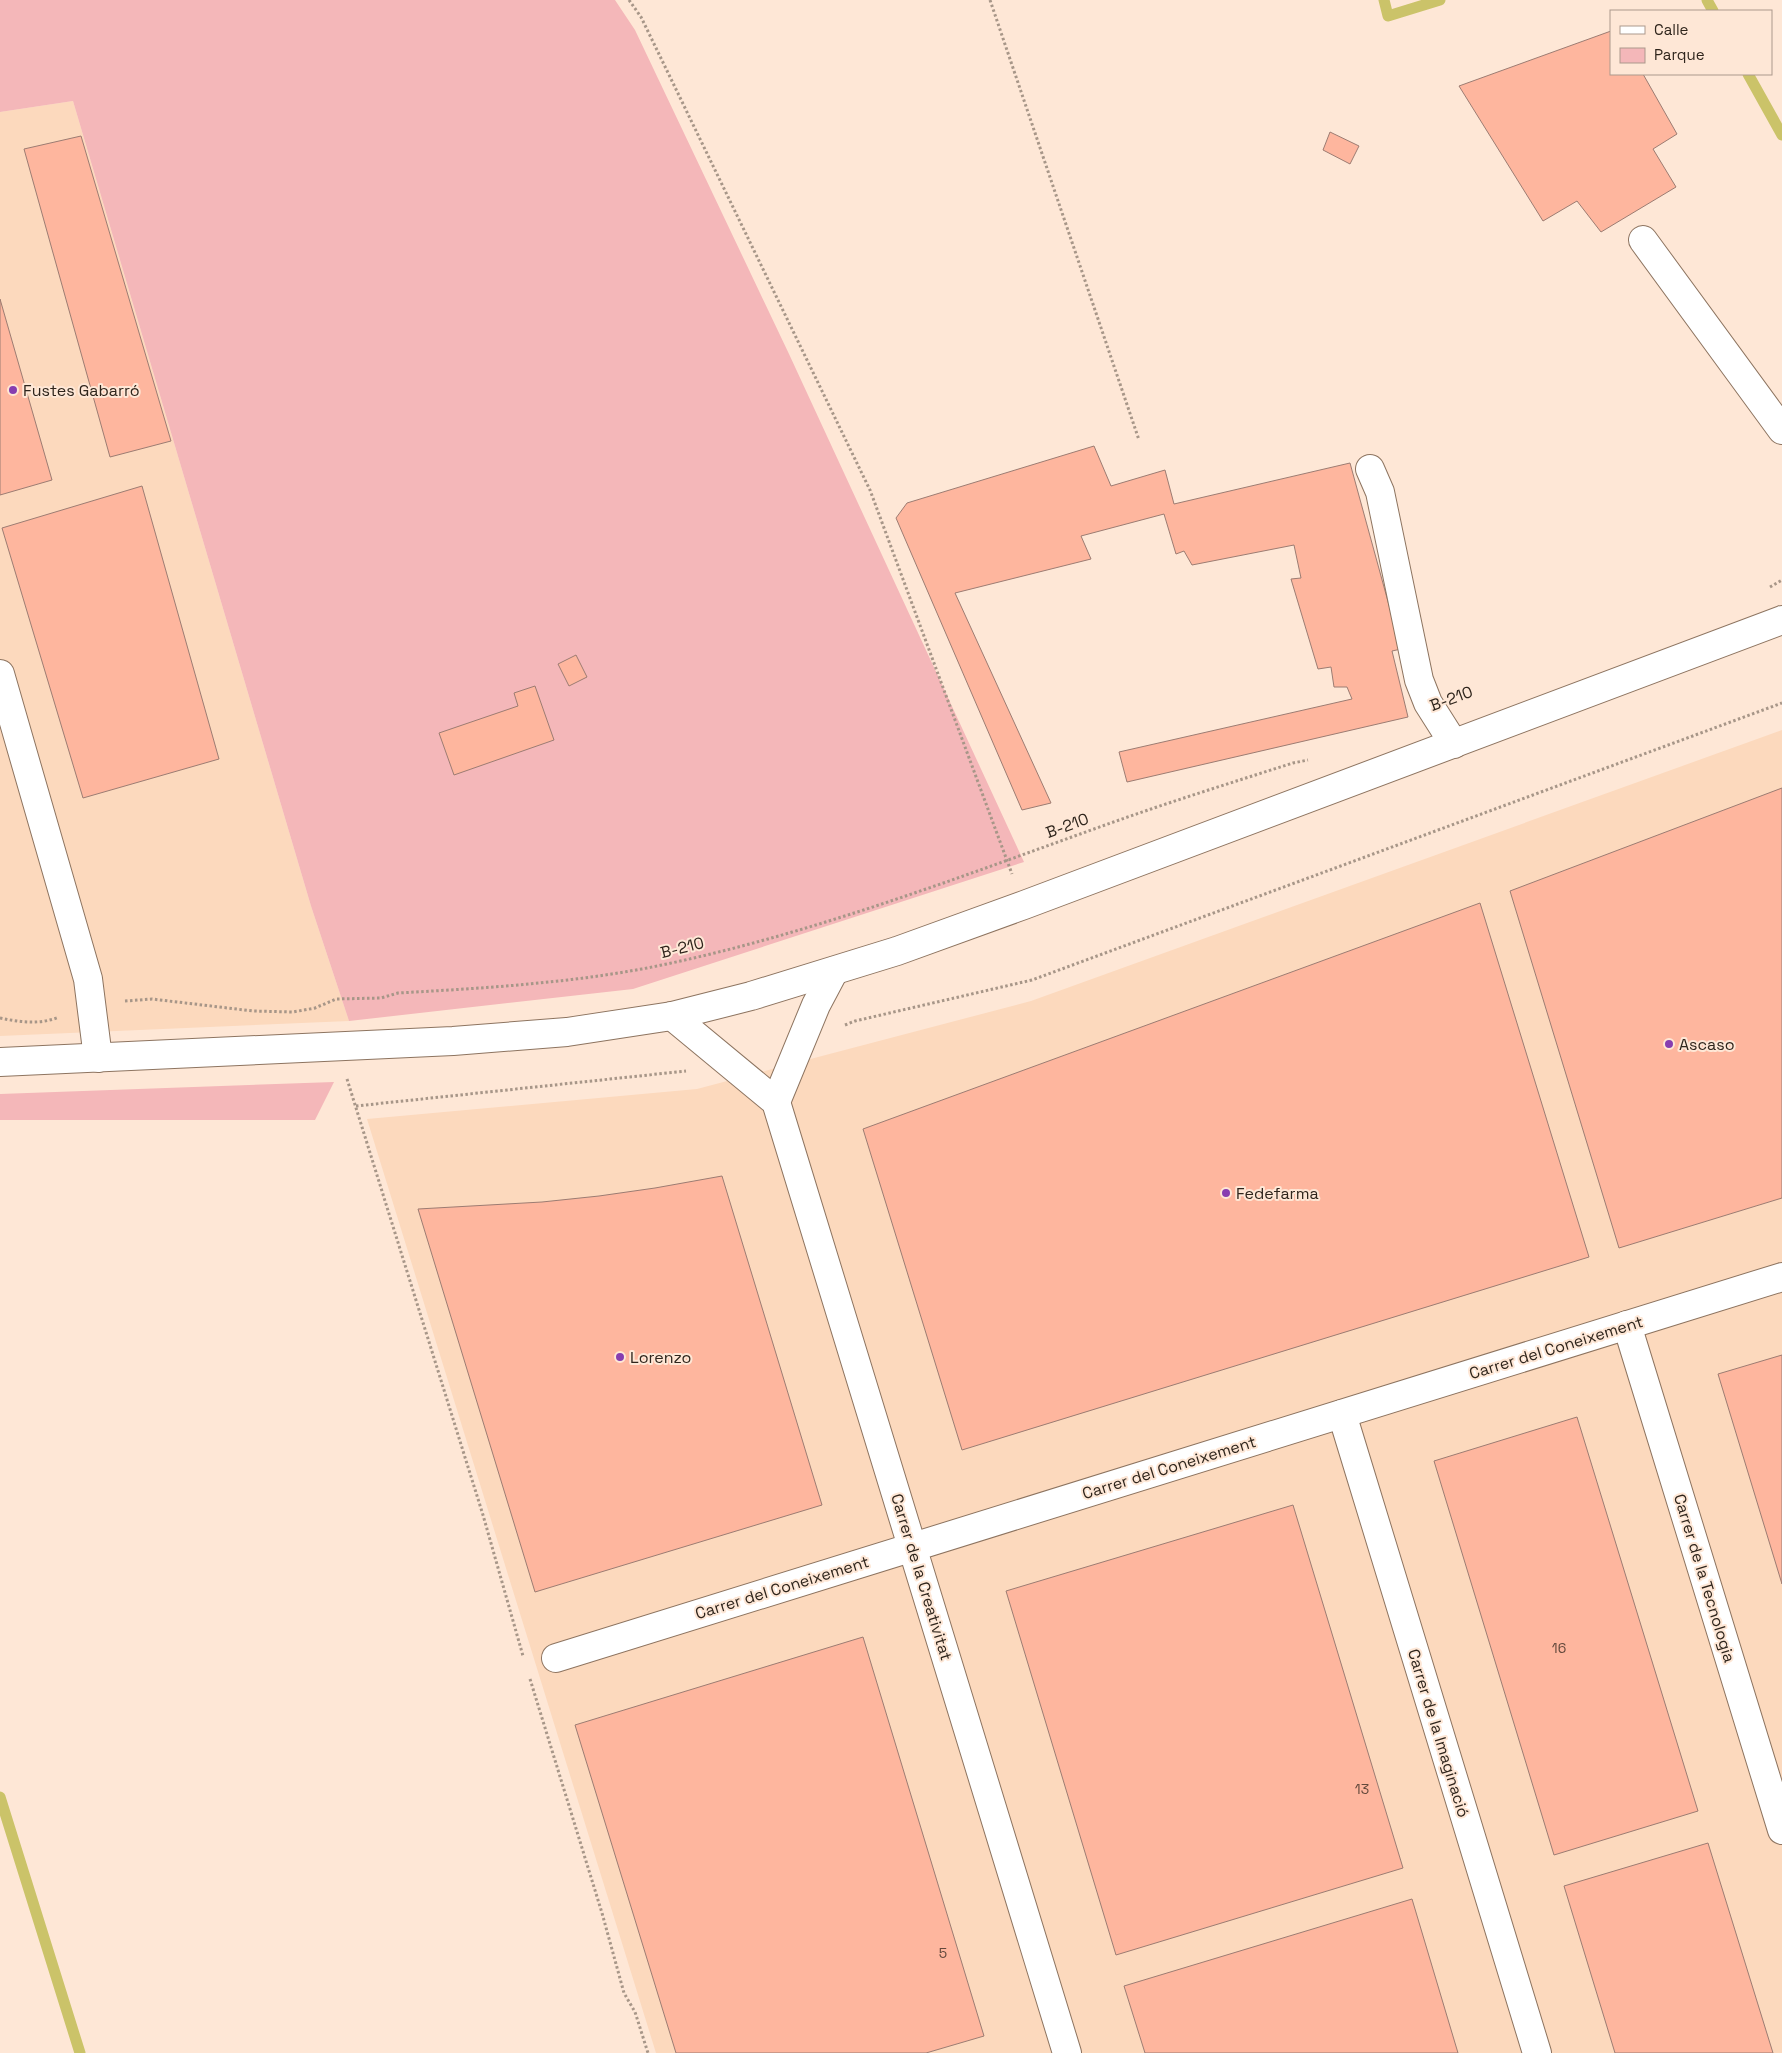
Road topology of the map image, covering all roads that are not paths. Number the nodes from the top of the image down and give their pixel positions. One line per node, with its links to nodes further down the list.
1 (1643, 240): 2 (street)
2 (1782, 430)
3 (1370, 469): 6 (street)
4 (1782, 620): 6 (street)
5 (0, 674): 9 (street)
6 (1454, 744): 7 (street)
7 (834, 971): 8 (street); 11 (street)
8 (672, 1016): 9 (street); 11 (street)
9 (98, 1058): 10 (street)
10 (0, 1062)
11 (776, 1102): 15 (street, Carrer de la Creativitat)
12 (1782, 1277): 13 (street, Carrer del Coneixement)
13 (1627, 1325): 14 (street, Carrer del Coneixement); 17 (street, Carrer de la Tecnologia)
14 (1342, 1414): 15 (street, Carrer del Coneixement); 19 (street, Carrer de la Imaginació)
15 (912, 1547): 16 (street, Carrer del Coneixement); 18 (street, Carrer de la Creativitat)
16 (556, 1658)
17 (1782, 1830)
18 (1067, 2053)
19 (1537, 2053)

